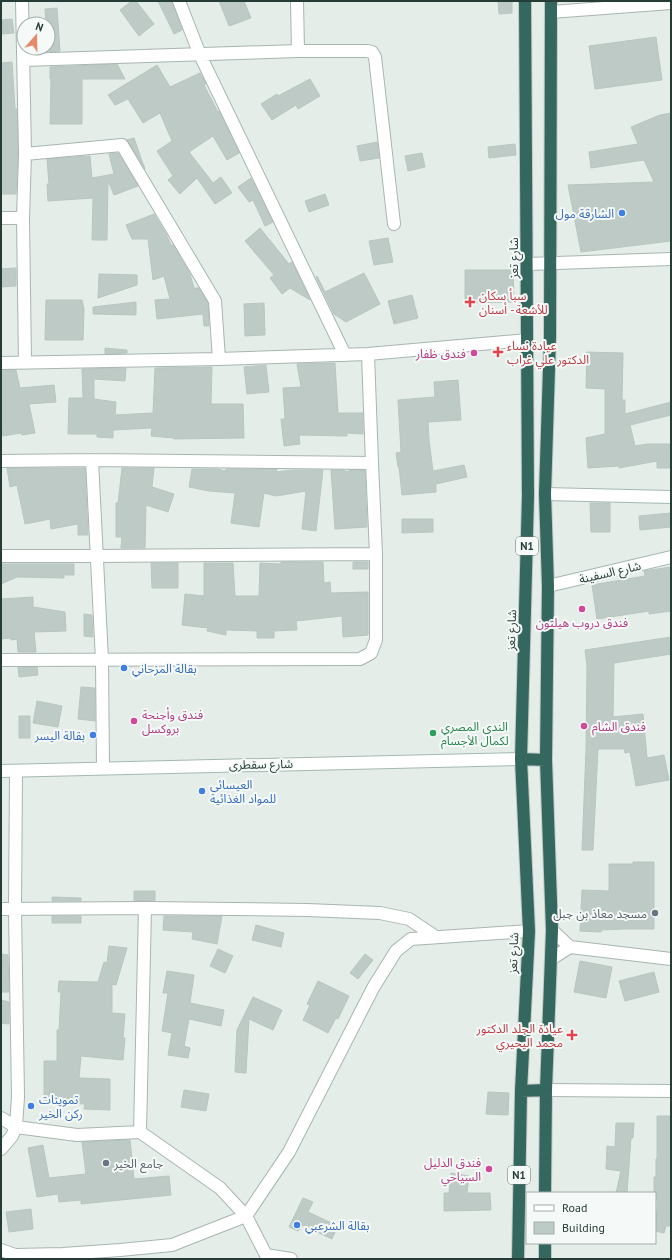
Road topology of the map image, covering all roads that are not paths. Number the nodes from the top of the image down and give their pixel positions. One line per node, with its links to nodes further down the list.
1 (22, 1): 9 (street)
2 (179, 1): 8 (street)
3 (297, 1): 7 (street)
4 (525, 1): 16 (highway, شارع تعز / N1)
5 (671, 3): 6 (street)
6 (551, 6): 15 (highway, N1)
7 (298, 52): 8 (street); 13 (street)
8 (200, 55): 9 (street); 19 (street)
9 (23, 60): 10 (street)
10 (25, 154): 12 (street); 20 (street)
11 (1, 218): 12 (street)
12 (23, 218): 22 (street)
13 (394, 224)
14 (671, 259): 15 (street)
15 (549, 263): 16 (street); 26 (highway, N1)
16 (528, 264): 17 (highway, شارع تعز / N1)
17 (527, 340): 18 (street); 35 (highway, شارع تعز / N1)
18 (368, 354): 19 (street); 25 (street)
19 (345, 355): 20 (street)
20 (219, 359): 22 (street)
21 (1, 363): 22 (street)
22 (25, 363)
23 (92, 460): 24 (street); 25 (street); 30 (street)
24 (1, 461)
25 (372, 463): 28 (street)
26 (545, 494): 27 (street); 32 (highway, N1)
27 (671, 497)
28 (376, 554): 30 (street); 34 (street)
29 (1, 556): 30 (street)
30 (97, 556): 34 (street)
31 (671, 557): 32 (street, شارع السفينة)
32 (548, 586): 36 (highway, N1)
33 (1, 660): 34 (street)
34 (102, 660): 37 (street)
35 (521, 759): 36 (highway); 37 (street, شارع سقطرى); 44 (highway, شارع تعز / N1)
36 (546, 760): 43 (highway, N1)
37 (103, 768): 39 (street, شارع سقطرى)
38 (1, 770): 39 (street, شارع سقطرى)
39 (16, 771): 42 (street)
40 (145, 908): 42 (street); 45 (street); 54 (street)
41 (1, 909): 42 (street)
42 (14, 910): 53 (street)
43 (552, 930): 46 (street); 47 (highway, N1)
44 (528, 931): 45 (street); 50 (highway, شارع تعز / N1)
45 (436, 937): 57 (street)
46 (570, 947): 47 (street); 48 (street)
47 (551, 959): 49 (highway, N1)
48 (671, 959)
49 (546, 1090): 50 (highway); 51 (street); 56 (highway, N1)
50 (521, 1091): 62 (highway, شارع تعز / N1)
51 (671, 1091)
52 (1, 1118): 53 (street)
53 (16, 1127): 54 (street); 55 (street)
54 (140, 1132): 57 (street)
55 (1, 1149)
56 (545, 1192)
57 (246, 1216): 59 (street); 60 (street)
58 (545, 1244): 63 (highway)
59 (1, 1250)
60 (264, 1257): 61 (street)
61 (291, 1259)
62 (518, 1259)
63 (545, 1259)

